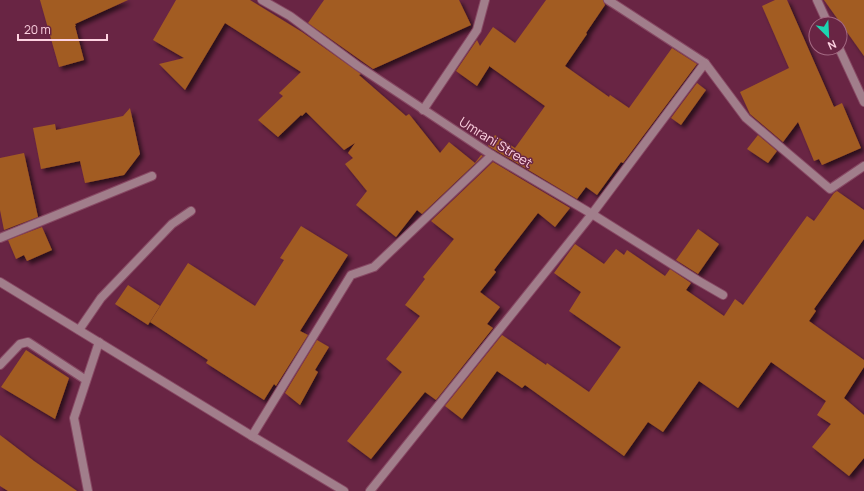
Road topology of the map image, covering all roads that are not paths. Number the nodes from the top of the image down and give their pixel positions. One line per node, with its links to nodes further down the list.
1 (262, 0): 9 (street, Umrani Street)
2 (485, 0): 9 (street)
3 (608, 0): 7 (street)
4 (817, 0): 5 (street)
5 (824, 16)
6 (843, 56): 8 (street)
7 (705, 63): 11 (street); 14 (street)
8 (864, 102)
9 (423, 110): 10 (street, Umrani Street)
10 (492, 155): 14 (street, Umrani Street); 22 (street)
11 (864, 166)
12 (152, 176): 15 (street)
13 (191, 211): 18 (street)
14 (592, 214): 17 (street, Umrani Street); 25 (street)
15 (0, 238)
16 (0, 282): 18 (street)
17 (723, 294)
18 (79, 330): 19 (street)
19 (99, 342): 21 (street); 22 (street)
20 (0, 365): 21 (street)
21 (86, 380): 23 (street)
22 (252, 436): 24 (street)
23 (88, 491)
24 (344, 491)
25 (370, 491)

